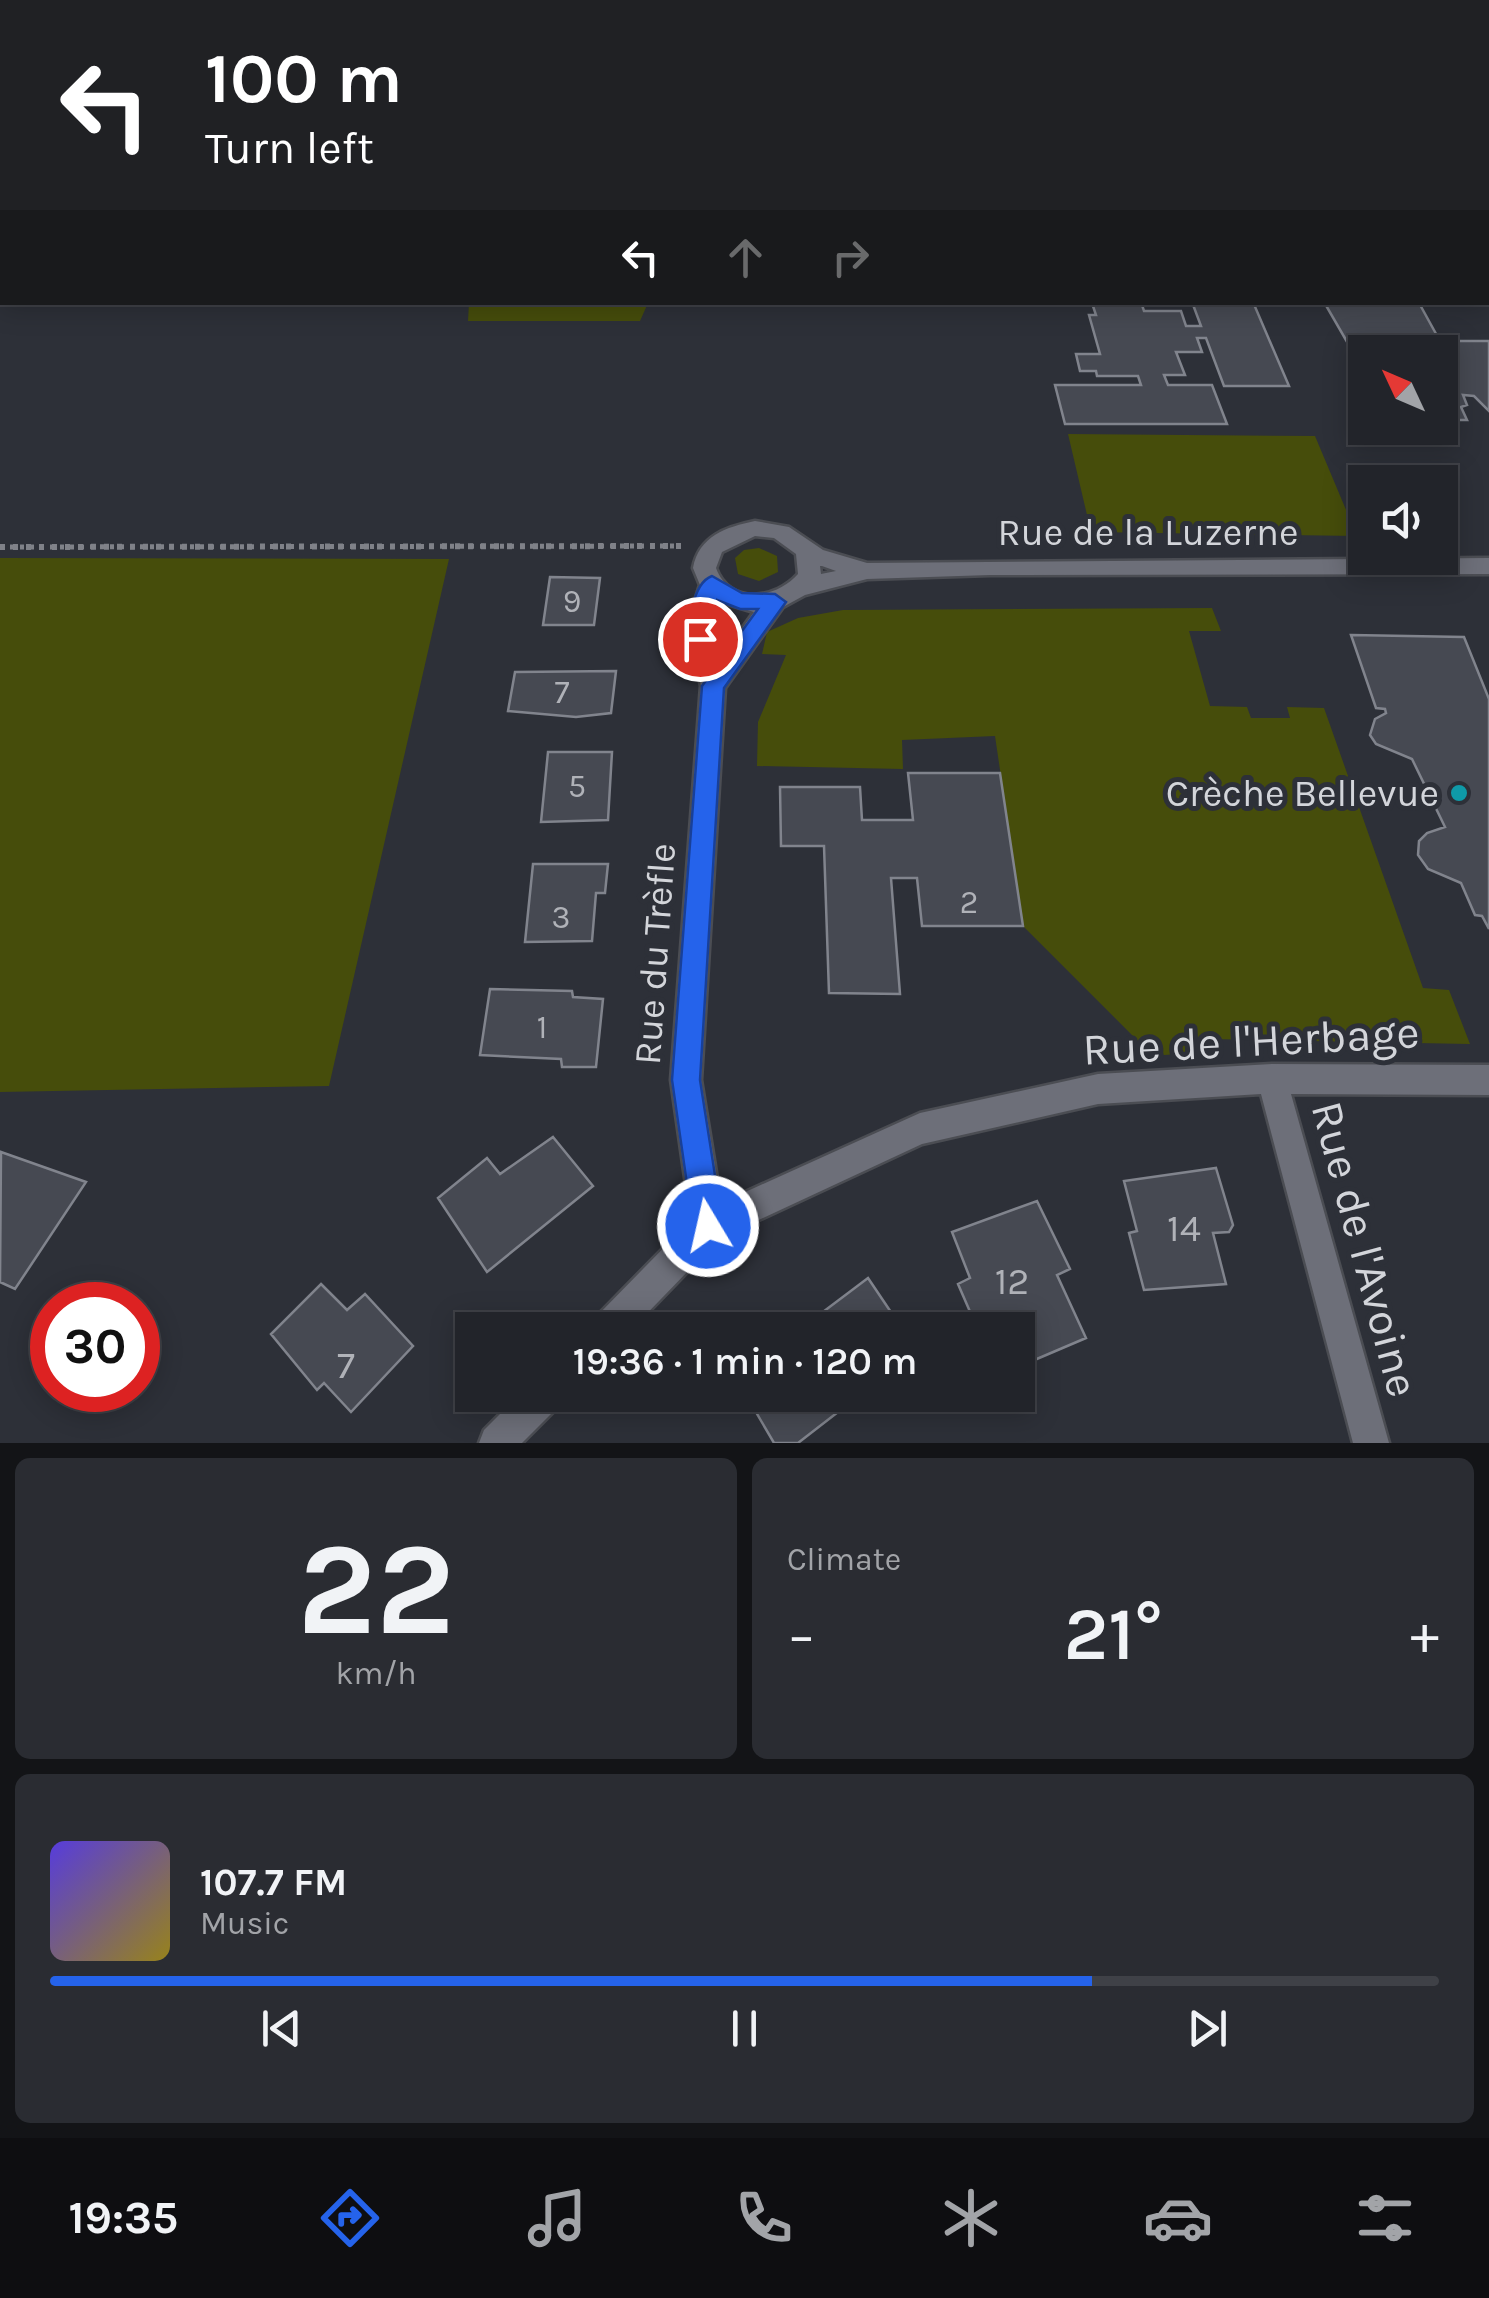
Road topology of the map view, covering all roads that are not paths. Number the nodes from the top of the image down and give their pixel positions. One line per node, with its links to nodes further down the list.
1 (807, 551): 3 (street, Rue de la Luzerne); 4 (street); 5 (street)
2 (1489, 566): 3 (street, Rue de la Luzerne)
3 (867, 571): 5 (street, Rue de la Luzerne)
4 (712, 584): 6 (street); 7 (street, Rue du Trèfle)
5 (803, 586): 6 (street)
6 (775, 602): 7 (street)
7 (713, 686): 10 (street, Rue du Trèfle)
8 (1272, 1079): 9 (street, Rue de l'Herbage); 10 (street, Rue de l'Herbage); 14 (street, Rue de l'Avoine)
9 (1489, 1080)
10 (708, 1226): 11 (street, Rue de l'Herbage)
11 (624, 1312)
12 (528, 1412): 13 (street)
13 (498, 1443)
14 (1370, 1443)

